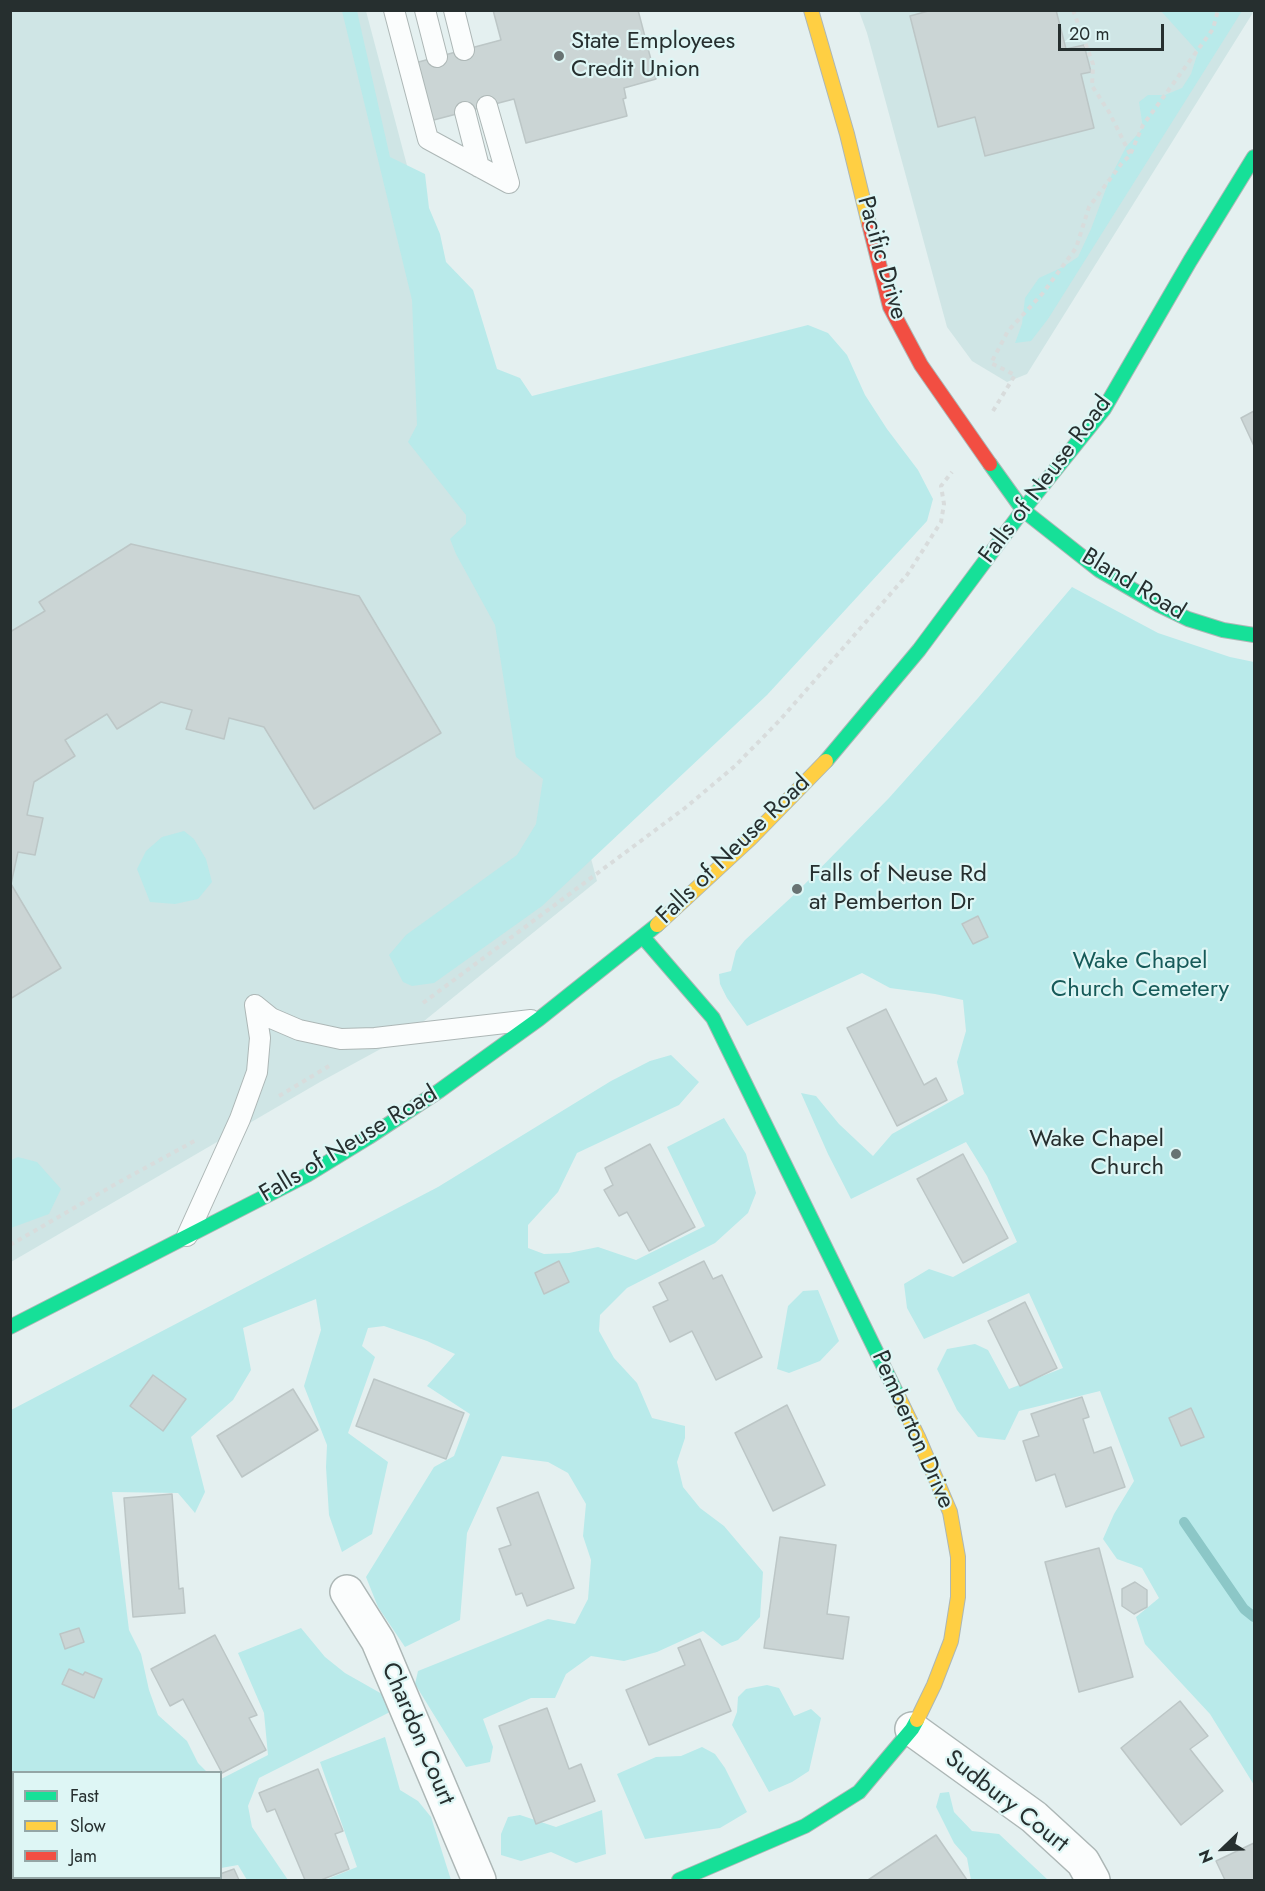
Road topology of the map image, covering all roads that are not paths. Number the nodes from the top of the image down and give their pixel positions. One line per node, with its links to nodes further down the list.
1 (394, 10): 10 (lane)
2 (406, 10): 8 (lane)
3 (425, 10): 8 (lane)
4 (438, 10): 8 (lane)
5 (454, 10): 8 (lane)
6 (462, 10): 8 (lane)
7 (812, 10): 13 (street, Pacific Drive)
8 (448, 54)
9 (464, 112): 10 (lane); 12 (lane); 12 (lane)
10 (442, 146): 12 (lane)
11 (1254, 157): 13 (street, Falls of Neuse Road)
12 (472, 163)
13 (1023, 510): 14 (street, Bland Road); 15 (street, Falls of Neuse Road)
14 (1254, 635)
15 (643, 937): 16 (street, Falls of Neuse Road); 20 (street, Pemberton Drive)
16 (539, 1019): 17 (street, Falls of Neuse Road); 17 (lane)
17 (187, 1236): 18 (street, Falls of Neuse Road)
18 (10, 1327)
19 (347, 1592): 21 (street, Chardon Court)
20 (912, 1729): 22 (street, Pemberton Drive); 23 (street, Sudbury Court)
21 (479, 1881)
22 (679, 1881)
23 (1094, 1881)

